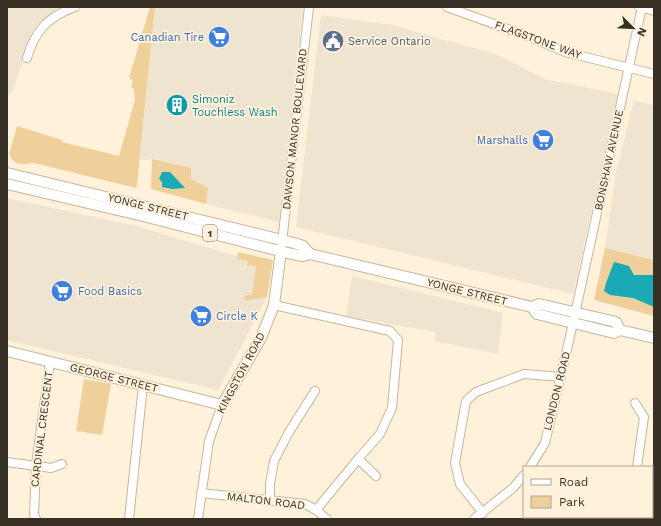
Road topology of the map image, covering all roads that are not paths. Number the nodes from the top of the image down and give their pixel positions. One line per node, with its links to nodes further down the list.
1 (75, 7): 6 (street)
2 (309, 7): 11 (street, DAWSON MANOR BOULEVARD)
3 (447, 7): 7 (street, FLAGSTONE WAY)
4 (641, 7): 5 (street); 7 (street, BONSHAW AVENUE)
5 (654, 11)
6 (27, 58)
7 (629, 68): 8 (street, FLAGSTONE WAY); 16 (street, BONSHAW AVENUE)
8 (654, 74)
9 (7, 173): 11 (main road, YONGE STREET / 1)
10 (7, 184): 12 (main road, YONGE STREET / 1)
11 (282, 241): 12 (street, DAWSON MANOR BOULEVARD); 13 (main road, YONGE STREET / 1)
12 (281, 251): 13 (main road, YONGE STREET / 1); 14 (main road, KINGSTON ROAD)
13 (310, 254): 15 (main road, YONGE STREET / 1)
14 (274, 304): 26 (main road, KINGSTON ROAD); 27 (street)
15 (532, 307): 16 (main road, YONGE STREET / 1); 17 (main road, YONGE STREET / 1)
16 (576, 312): 17 (street, LONDON ROAD); 18 (main road, YONGE STREET / 1)
17 (573, 323): 18 (main road, YONGE STREET / 1); 22 (street, LONDON ROAD)
18 (620, 330): 19 (main road, YONGE STREET / 1)
19 (654, 338)
20 (7, 351): 21 (main road, GEORGE STREET)
21 (50, 362): 23 (main road, GEORGE STREET); 30 (street, CARDINAL CRESCENT)
22 (561, 378): 31 (street, LONDON ROAD); 38 (street)
23 (144, 385): 26 (main road, GEORGE STREET); 40 (street)
24 (315, 392): 36 (street)
25 (635, 403): 32 (street)
26 (222, 405): 35 (street, KINGSTON ROAD)
27 (358, 459): 33 (street); 37 (street)
28 (7, 462): 30 (street)
29 (62, 464): 30 (street)
30 (36, 465): 39 (street, CARDINAL CRESCENT)
31 (534, 466)
32 (637, 466)
33 (376, 476)
34 (523, 476): 38 (street)
35 (201, 493): 36 (street, MALTON ROAD); 41 (street, KINGSTON ROAD)
36 (270, 500): 37 (street, MALTON ROAD)
37 (316, 510): 42 (street, MALTON ROAD)
38 (483, 512): 43 (street)
39 (36, 519)
40 (129, 519)
41 (198, 519)
42 (328, 519)
43 (474, 519)

